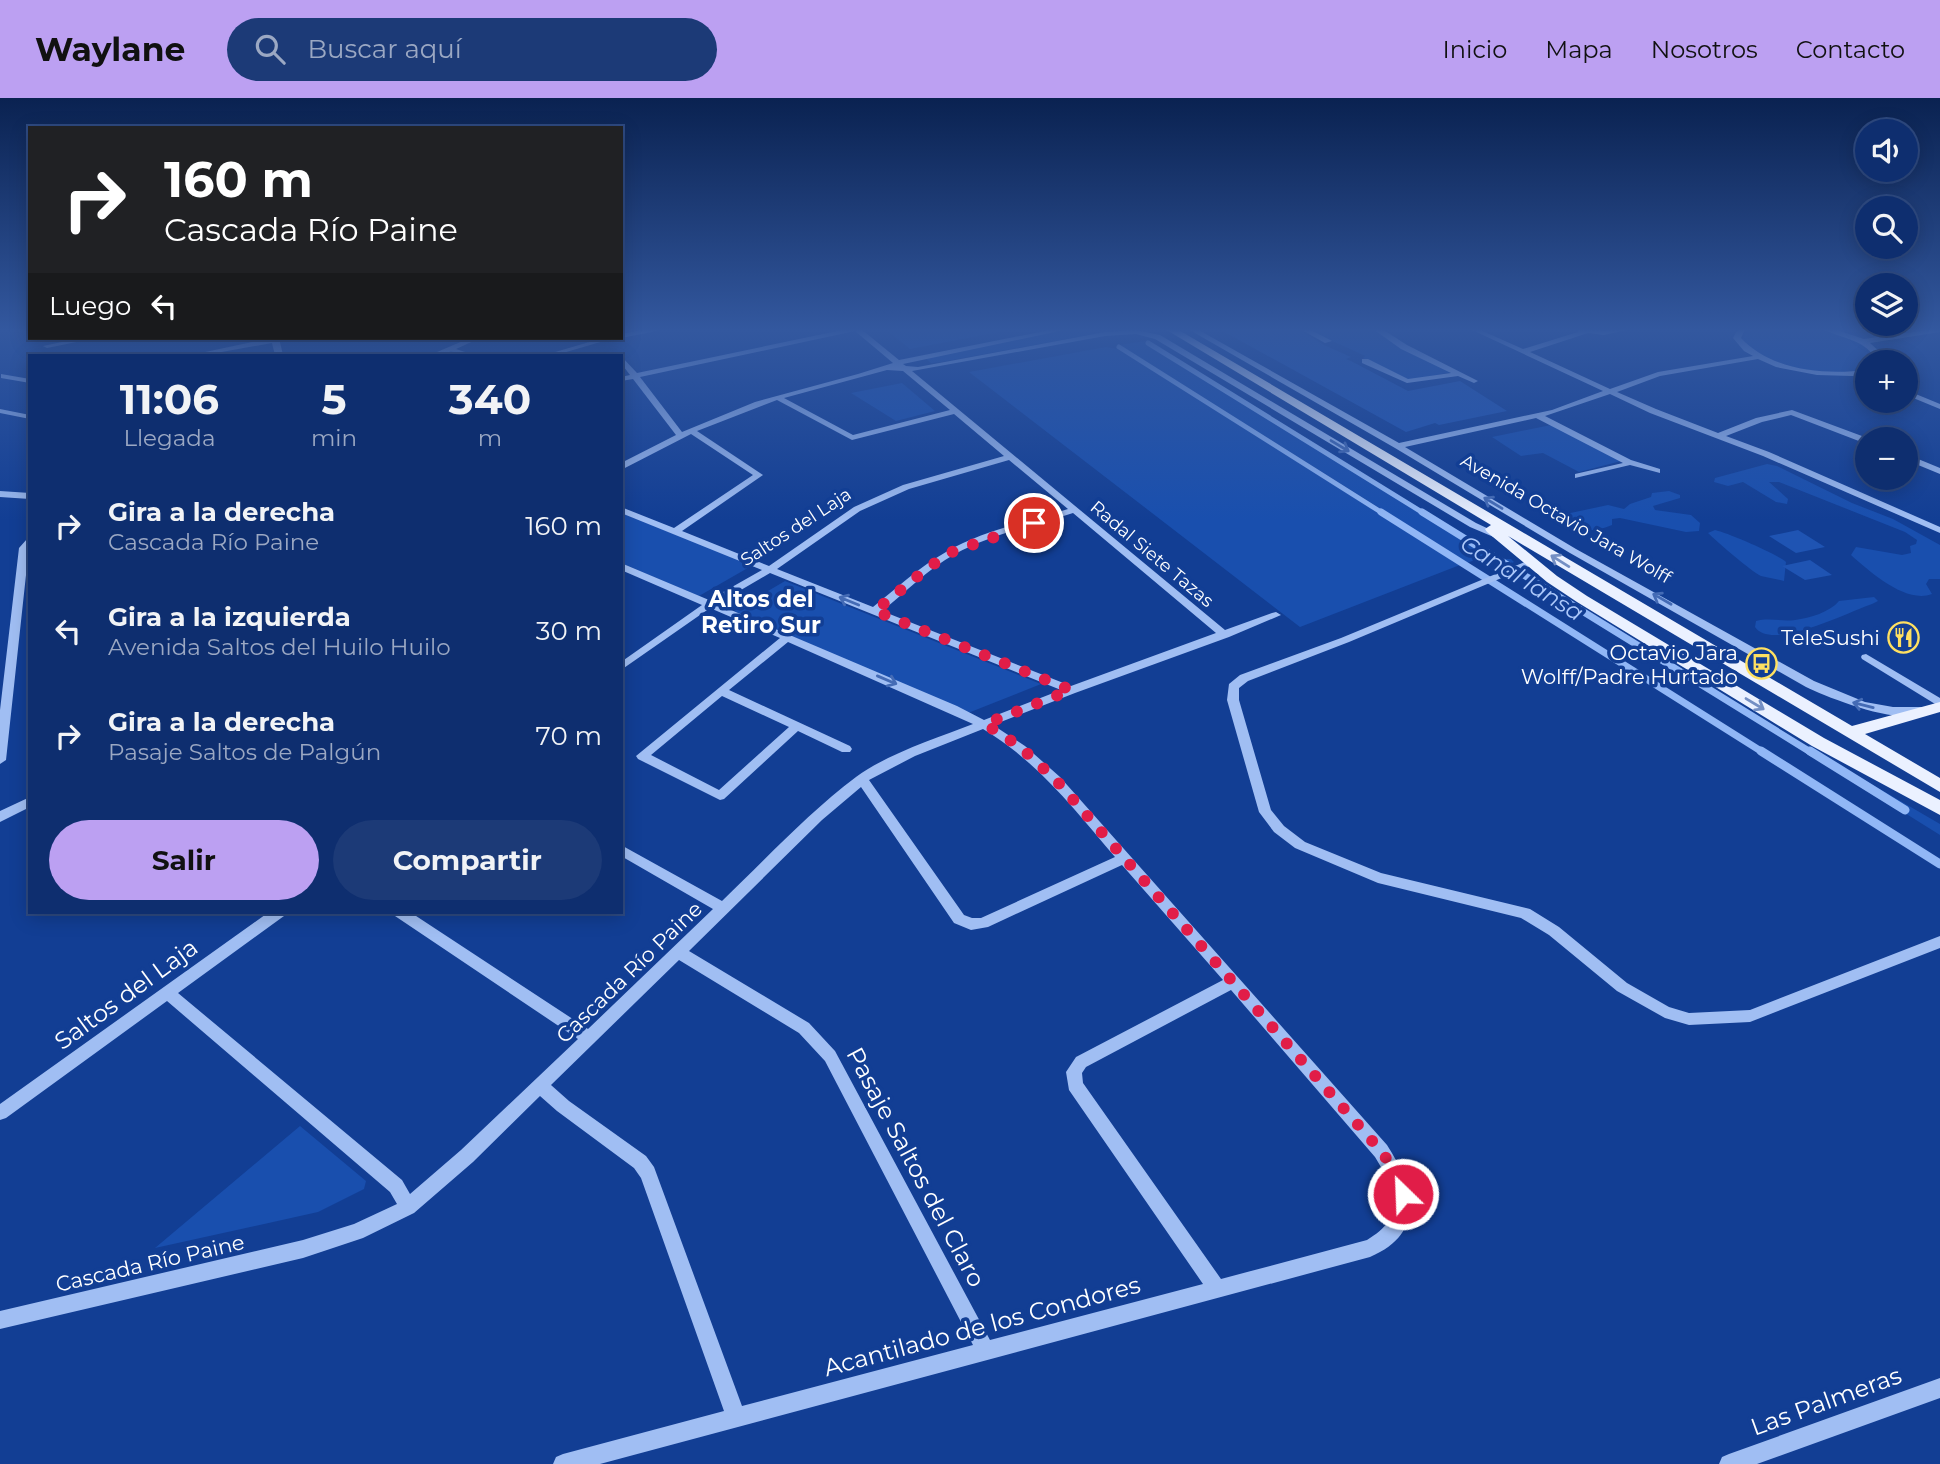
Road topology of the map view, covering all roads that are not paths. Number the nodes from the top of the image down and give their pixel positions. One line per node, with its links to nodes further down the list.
1 (648, 393): 17 (street)
2 (798, 393): 10 (street)
3 (931, 393): 13 (street, Radal Siete Tazas)
4 (1251, 393): 35 (street, one-way to 35)
5 (1279, 393): 28 (main road, Avenida Octavio Jara Wolff)
6 (1304, 393): 20 (street, Avenida Octavio Jara Wolff)
7 (1606, 393): 14 (street)
8 (1613, 393): 18 (street)
9 (1918, 397): 11 (street)
10 (778, 398): 13 (street); 16 (street)
11 (1940, 407)
12 (0, 411): 15 (street)
13 (955, 411): 21 (street, Radal Siete Tazas)
14 (1538, 416): 20 (street); 22 (street)
15 (28, 417)
16 (691, 431): 17 (street); 34 (street)
17 (681, 436): 24 (street)
18 (1718, 436): 19 (street); 33 (street)
19 (1855, 436)
20 (1398, 446): 49 (street, Avenida Octavio Jara Wolff, one-way to 20)
21 (1010, 457): 31 (street, Radal Siete Tazas); 39 (street, Saltos del Laja)
22 (1628, 462): 25 (street); 27 (street)
23 (1918, 462): 26 (street)
24 (623, 466)
25 (1657, 471)
26 (1940, 471)
27 (1578, 476)
28 (1444, 489): 35 (main road, Avenida Octavio Jara Wolff); 52 (main road, Avenida Octavio Jara Wolff, one-way to 28)
29 (0, 494): 30 (street)
30 (28, 496)
31 (1074, 510): 41 (street); 43 (street, Radal Siete Tazas)
32 (623, 511): 34 (street)
33 (1940, 530)
34 (675, 531): 39 (street)
35 (1500, 536): 37 (main road, Avenida Octavio Jara Wolff)
36 (28, 543): 54 (street)
37 (1532, 562): 57 (main road, Avenida Octavio Jara Wolff, one-way to 57); 66 (street)
38 (623, 567): 40 (street)
39 (770, 569): 40 (street, Saltos del Laja); 41 (street, one-way to 39)
40 (709, 604): 44 (street); 46 (street, Saltos del Laja)
41 (875, 611): 47 (street)
42 (1276, 615): 43 (street, Cascada Río Paine)
43 (1224, 635): 47 (street, Cascada Río Paine)
44 (787, 638): 48 (street); 50 (street, one-way to 50)
45 (1866, 657): 49 (street)
46 (623, 666)
47 (1071, 690): 50 (street, Cascada Río Paine)
48 (721, 691): 51 (street); 51 (street)
49 (1937, 707): 52 (main road)
50 (985, 724): 55 (street, Cascada Río Paine); 62 (street)
51 (797, 726): 53 (street)
52 (1851, 732): 56 (main road, Avenida Octavio Jara Wolff)
53 (846, 748)
54 (0, 760)
55 (862, 779): 62 (street); 63 (street, Cascada Río Paine)
56 (1938, 782): 57 (main road)
57 (1919, 797): 59 (main road, Avenida Octavio Jara Wolff)
58 (28, 802): 60 (street)
59 (1940, 808)
60 (0, 817)
61 (623, 851): 63 (street)
62 (1125, 858): 68 (street)
63 (724, 909): 67 (street, Cascada Río Paine)
64 (276, 914): 69 (street, Saltos del Laja)
65 (403, 914): 70 (street)
66 (1940, 942)
67 (680, 953): 70 (street, Cascada Río Paine); 76 (street, Pasaje Saltos del Claro)
68 (1233, 982): 74 (street); 74 (street, Acantilado de los Condores)
69 (166, 992): 72 (street, Saltos del Laja); 73 (street)
70 (590, 1039): 71 (street, Cascada Río Paine)
71 (541, 1086): 73 (street, Cascada Río Paine); 78 (street)
72 (0, 1113)
73 (408, 1208): 75 (street, Cascada Río Paine)
74 (1217, 1289): 76 (street, Acantilado de los Condores)
75 (0, 1320)
76 (986, 1351): 78 (street, Acantilado de los Condores)
77 (1940, 1388): 79 (street, Las Palmeras)
78 (736, 1416): 80 (street, Acantilado de los Condores)
79 (1763, 1459): 81 (street, Las Palmeras)
80 (563, 1464)
81 (1729, 1464)

